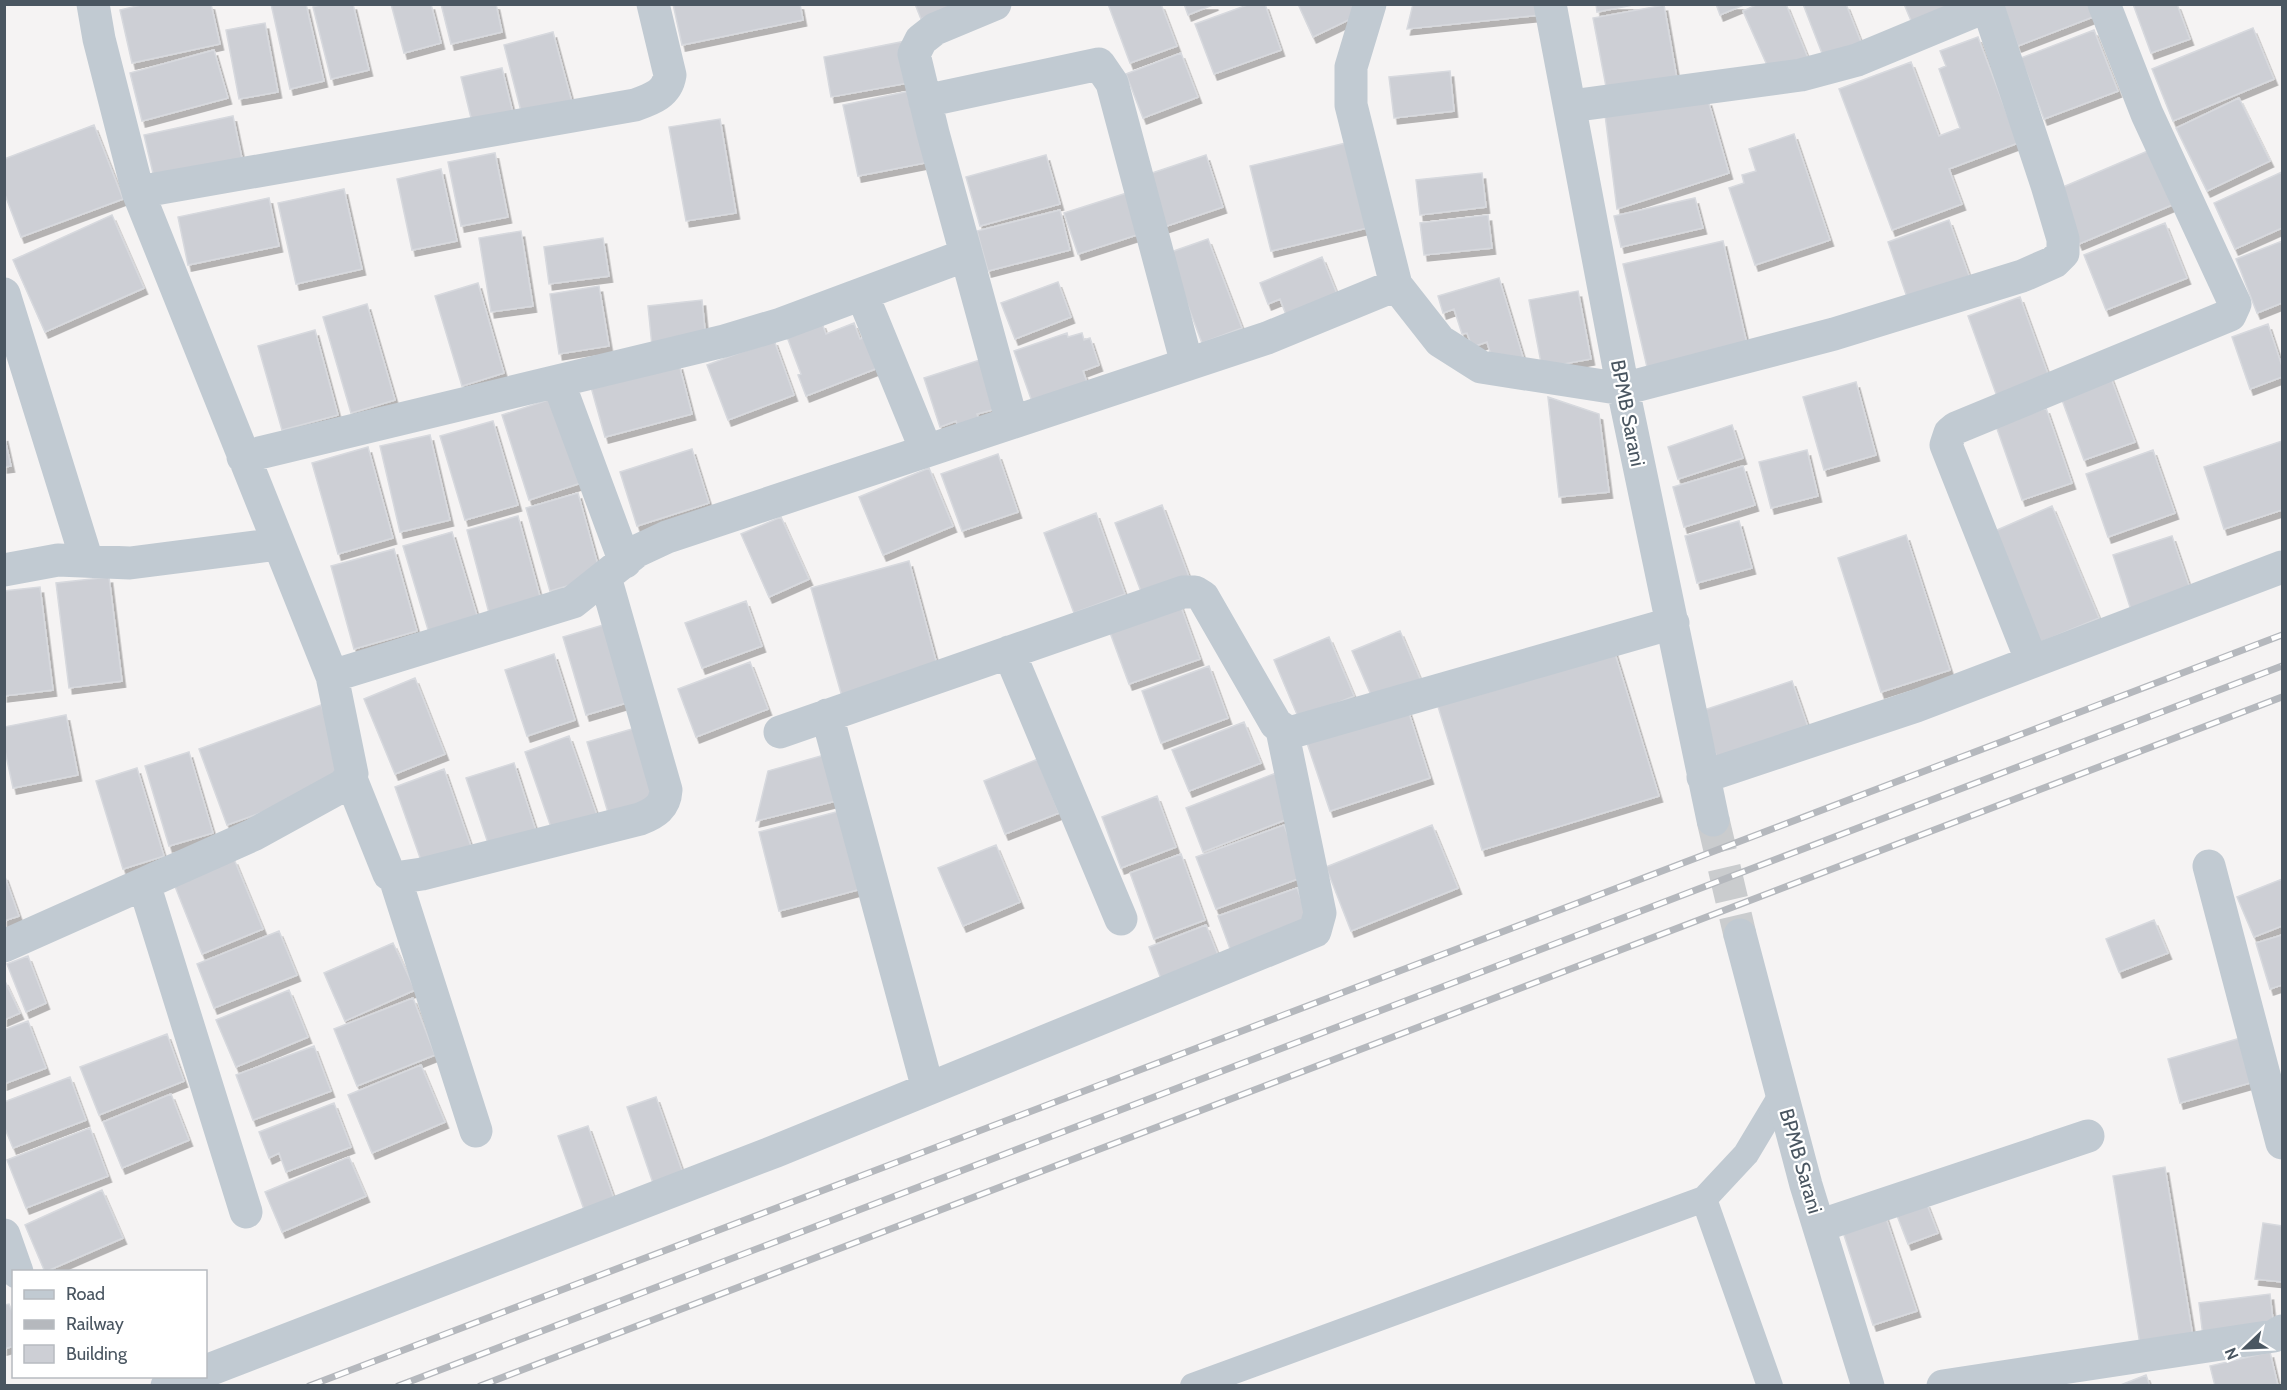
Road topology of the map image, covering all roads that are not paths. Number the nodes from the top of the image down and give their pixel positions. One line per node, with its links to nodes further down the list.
1 (93, 4): 10 (street)
2 (653, 4): 10 (street)
3 (995, 4): 8 (street)
4 (1370, 4): 12 (street)
5 (1550, 4): 9 (street, BPMB Sarani)
6 (2104, 4): 28 (street)
7 (1987, 5): 9 (street); 17 (street)
8 (925, 101): 11 (street); 15 (street)
9 (1571, 105): 17 (street, BPMB Sarani)
10 (138, 192): 20 (street)
11 (966, 255): 14 (street); 18 (street)
12 (1396, 285): 15 (street); 17 (street)
13 (4, 294): 22 (street)
14 (862, 294): 16 (street); 19 (street)
15 (1186, 364): 18 (street)
16 (558, 381): 20 (street); 24 (street)
17 (1623, 389): 26 (street, BPMB Sarani)
18 (1012, 422): 19 (street)
19 (926, 450): 24 (street)
20 (243, 457): 21 (street)
21 (278, 544): 22 (street); 29 (street)
22 (87, 561): 25 (street)
23 (2283, 567): 28 (street)
24 (615, 569): 29 (street); 37 (street)
25 (4, 570)
26 (1673, 622): 31 (street); 33 (street, BPMB Sarani)
27 (1009, 652): 30 (street); 31 (street); 39 (street)
28 (2032, 662): 33 (street)
29 (332, 676): 34 (street)
30 (827, 715): 32 (street); 42 (street)
31 (1282, 730): 42 (street)
32 (780, 732)
33 (1703, 777): 35 (street, BPMB Sarani)
34 (351, 779): 37 (street); 38 (street)
35 (1713, 820)
36 (2209, 866): 46 (street)
37 (395, 878): 44 (street)
38 (144, 884): 41 (street); 48 (street)
39 (1121, 919)
40 (1740, 935): 43 (street, BPMB Sarani)
41 (4, 946)
42 (928, 1089): 53 (street)
43 (1782, 1094): 47 (lane); 49 (street, BPMB Sarani)
44 (476, 1131)
45 (2088, 1136): 49 (street)
46 (2283, 1143)
47 (1704, 1199): 57 (lane); 58 (lane)
48 (246, 1212)
49 (1819, 1226): 59 (street, BPMB Sarani)
50 (4, 1234): 51 (street)
51 (16, 1270)
52 (2283, 1331): 54 (street)
53 (207, 1371)
54 (2092, 1375): 60 (street)
55 (187, 1378): 56 (street)
56 (167, 1386)
57 (1193, 1386)
58 (1770, 1386)
59 (1868, 1386)
60 (1944, 1386)

